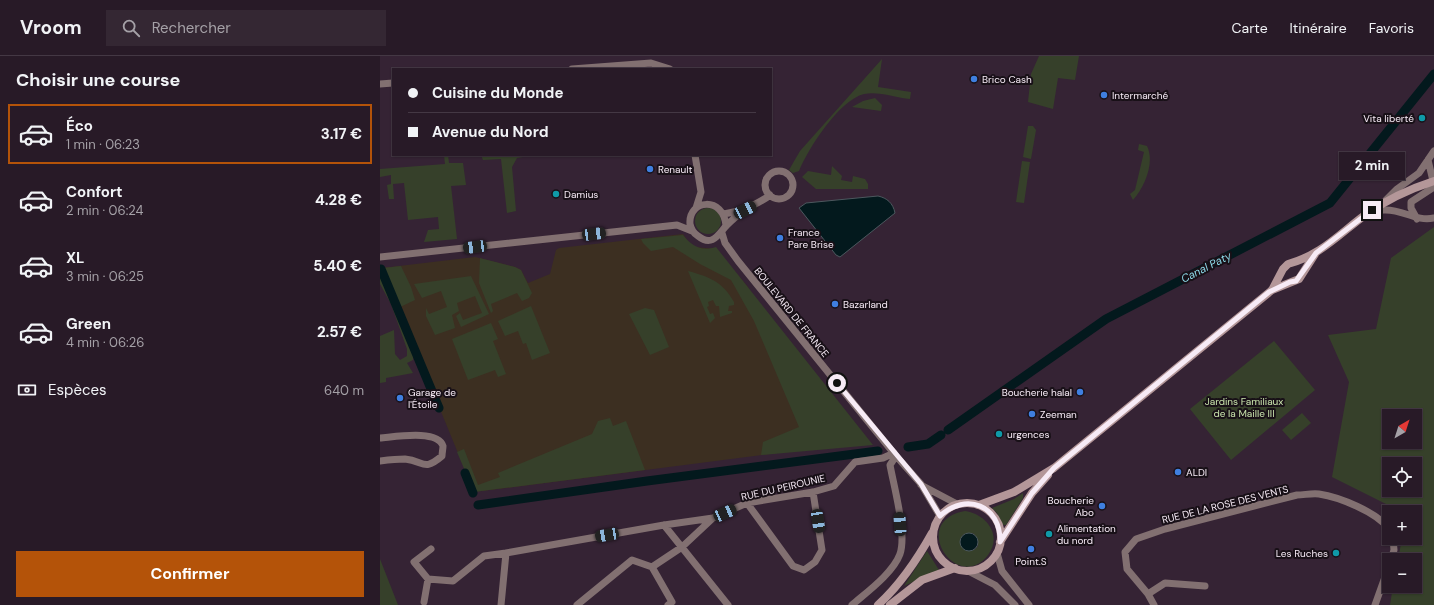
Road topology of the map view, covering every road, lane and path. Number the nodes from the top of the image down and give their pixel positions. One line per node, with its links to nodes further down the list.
1 (585, 68): 2 (street)
2 (667, 68)
3 (392, 83): 4 (street)
4 (380, 84)
5 (1434, 151): 7 (street)
6 (695, 156): 9 (street)
7 (1428, 160): 8 (street); 11 (street)
8 (1434, 183): 11 (main road); 19 (street)
9 (701, 192): 12 (street); 13 (street)
10 (770, 195): 10 (street); 14 (street)
11 (1385, 202): 16 (main road)
12 (710, 204): 13 (street); 15 (street)
13 (696, 208): 17 (street)
14 (745, 210): 15 (street); 21 (street)
15 (724, 214): 21 (street)
16 (1366, 214): 19 (street); 26 (main road)
17 (691, 216): 20 (street); 22 (street)
18 (1434, 218): 19 (street)
19 (1417, 219)
20 (679, 225): 22 (street); 27 (street)
21 (726, 226): 23 (street)
22 (692, 230): 24 (street)
23 (722, 233): 24 (street); 25 (street, BOULEVARD DE FRANCE)
24 (712, 239): 25 (street)
25 (725, 243): 34 (street, BOULEVARD DE FRANCE)
26 (1316, 253): 28 (main road); 30 (main road)
27 (380, 258)
28 (1294, 263): 29 (main road); 30 (main road)
29 (1282, 272): 31 (main road); 32 (main road)
30 (1301, 273): 31 (main road)
31 (1290, 282): 32 (main road)
32 (1272, 290): 36 (main road)
33 (380, 438): 35 (street)
34 (895, 454): 37 (street, BOULEVARD DE FRANCE); 38 (street, RUE DU PEIROUNIE); 64 (street)
35 (380, 461)
36 (1054, 468): 41 (main road); 47 (main road)
37 (921, 484): 40 (street, BOULEVARD DE FRANCE); 42 (street, BOULEVARD DE FRANCE)
38 (813, 492): 39 (street, RUE DU PEIROUNIE); 39 (street)
39 (747, 503): 43 (street, RUE DU PEIROUNIE)
40 (957, 504): 41 (main road); 42 (main road)
41 (979, 505): 47 (main road)
42 (940, 516): 46 (main road)
43 (714, 518): 45 (street, RUE DU PEIROUNIE); 48 (street)
44 (1382, 521): 58 (street, RUE DE LA ROSE DES VENTS)
45 (664, 525): 48 (street); 50 (street, RUE DU PEIROUNIE)
46 (934, 531): 53 (main road); 65 (main road)
47 (1000, 542): 51 (main road)
48 (682, 547): 52 (street); 63 (street)
49 (431, 548): 55 (street)
50 (506, 553): 55 (street, RUE DU PEIROUNIE); 60 (street)
51 (997, 553): 54 (main road); 68 (street)
52 (652, 567): 61 (street); 62 (street)
53 (955, 568): 54 (main road); 66 (main road)
54 (968, 571): 67 (street)
55 (428, 579): 59 (street)
56 (1205, 586): 58 (street)
57 (1382, 586): 70 (street)
58 (1148, 594): 69 (street, RUE DE LA ROSE DES VENTS)
59 (424, 602)
60 (501, 605)
61 (577, 605)
62 (668, 605)
63 (728, 605)
64 (852, 605)
65 (878, 605)
66 (890, 605)
67 (1015, 605)
68 (1029, 605)
69 (1154, 605)
70 (1375, 605)

